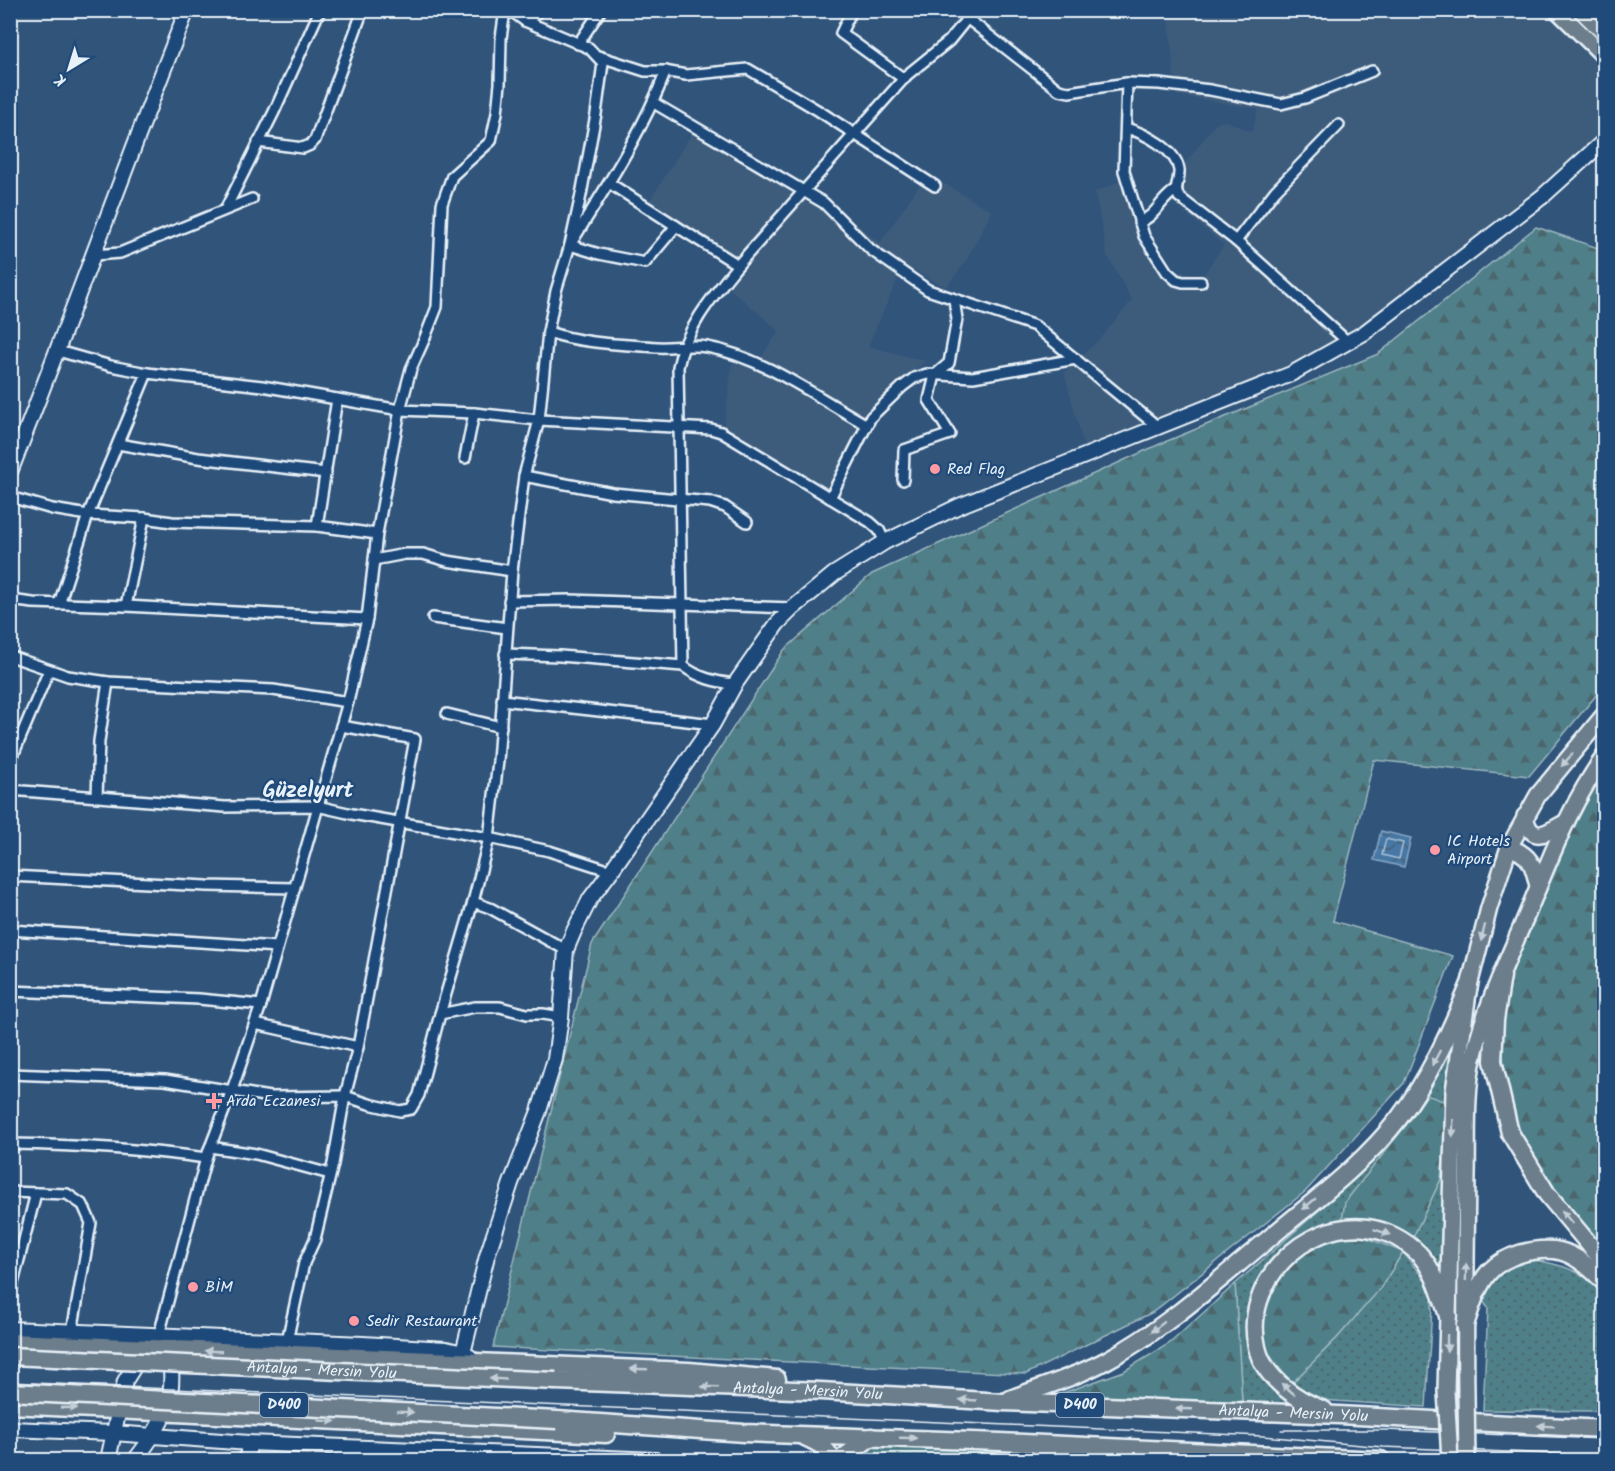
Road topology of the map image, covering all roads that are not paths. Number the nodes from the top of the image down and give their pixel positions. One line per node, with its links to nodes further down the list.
1 (187, 10): 38 (street)
2 (320, 10): 27 (street)
3 (363, 10): 27 (street)
4 (504, 10): 50 (street)
5 (510, 10): 13 (street)
6 (541, 10): 13 (street)
7 (600, 10): 15 (street)
8 (852, 10): 20 (street)
9 (974, 10): 12 (street)
10 (1557, 10): 17 (main road)
11 (1581, 10): 14 (main road)
12 (968, 20): 20 (street); 21 (street)
13 (525, 21): 15 (street)
14 (1605, 33)
15 (578, 44): 16 (street)
16 (598, 56): 18 (street); 37 (street)
17 (1605, 56)
18 (666, 71): 22 (street); 25 (street)
19 (1372, 71): 21 (street)
20 (904, 79): 25 (street)
21 (1127, 83): 24 (street)
22 (654, 103): 28 (street); 31 (street)
23 (1339, 125): 36 (street)
24 (1126, 128): 30 (street); 34 (street)
25 (855, 133): 29 (street); 31 (street)
26 (1605, 141): 43 (street)
27 (258, 142): 33 (street)
28 (609, 183): 35 (street); 37 (street)
29 (935, 186)
30 (1176, 190): 34 (street); 36 (street)
31 (804, 191): 39 (street); 41 (street)
32 (252, 199): 33 (street)
33 (226, 208): 38 (street)
34 (1139, 222): 40 (street)
35 (676, 226): 37 (street); 39 (street)
36 (1236, 241): 43 (street)
37 (570, 245): 42 (street)
38 (94, 255): 45 (street)
39 (738, 265): 44 (street)
40 (1201, 282)
41 (954, 299): 46 (street); 48 (street)
42 (548, 332): 44 (street); 52 (street)
43 (1348, 342): 54 (street)
44 (682, 346): 53 (street); 55 (street)
45 (58, 351): 47 (street); 58 (street)
46 (1076, 359): 48 (street); 54 (street)
47 (147, 373): 49 (street); 56 (street)
48 (935, 375): 53 (street); 61 (street)
49 (337, 399): 50 (street); 59 (street)
50 (400, 410): 51 (street); 69 (street)
51 (474, 413): 52 (street); 57 (street)
52 (539, 420): 55 (street); 60 (street)
53 (867, 425): 64 (street)
54 (1158, 427): 70 (street)
55 (680, 429): 63 (street); 64 (street)
56 (118, 444): 59 (street); 65 (street)
57 (465, 458)
58 (10, 472)
59 (326, 473): 68 (street)
60 (524, 476): 63 (street); 72 (street)
61 (903, 480)
62 (10, 497): 65 (street)
63 (681, 498): 67 (street); 76 (street)
64 (830, 498): 70 (street)
65 (88, 515): 66 (street); 75 (street)
66 (144, 518): 68 (street); 77 (street)
67 (747, 522)
68 (317, 526): 69 (street)
69 (377, 534): 71 (street)
70 (885, 542): 78 (street)
71 (374, 560): 72 (street); 80 (street)
72 (512, 571): 74 (street)
73 (10, 600): 75 (street)
74 (509, 601): 76 (street); 81 (street)
75 (60, 604): 77 (street)
76 (683, 604): 78 (street); 84 (street)
77 (126, 606): 80 (street)
78 (793, 608): 87 (street)
79 (433, 618): 81 (street)
80 (367, 619): 89 (street)
81 (507, 628): 82 (street)
82 (505, 654): 84 (street); 88 (street)
83 (10, 656): 85 (street)
84 (683, 666): 87 (street)
85 (50, 670): 86 (street); 96 (street)
86 (108, 682): 89 (street); 97 (street)
87 (735, 684): 92 (street)
88 (502, 700): 92 (street); 94 (street)
89 (348, 702): 93 (street)
90 (447, 714): 94 (street)
91 (1605, 715): 99 (main road, one-way to 99)
92 (713, 724): 104 (street)
93 (341, 726): 98 (street); 101 (street)
94 (501, 727): 102 (street)
95 (1605, 757): 100 (main road)
96 (11, 790): 97 (street)
97 (97, 796): 98 (street)
98 (317, 806): 101 (street); 107 (street)
99 (1525, 816): 100 (main road); 103 (main road)
100 (1566, 822): 106 (main road)
101 (400, 824): 102 (street); 119 (street)
102 (489, 838): 104 (street); 108 (street)
103 (1509, 847): 106 (main road); 113 (main road, one-way to 113)
104 (611, 871): 111 (street)
105 (10, 876): 107 (street)
106 (1538, 886): 112 (main road)
107 (294, 888): 110 (street)
108 (473, 902): 111 (street); 116 (street)
109 (10, 930): 110 (street)
110 (277, 947): 115 (street)
111 (566, 950): 117 (street)
112 (1502, 976): 129 (highway, one-way to 112); 133 (main road, one-way to 112)
113 (1469, 986): 132 (main road, one-way to 132); 145 (highway, one-way to 145)
114 (10, 991): 115 (street)
115 (261, 1005): 118 (street)
116 (440, 1014): 117 (street); 122 (street)
117 (561, 1017): 140 (street)
118 (255, 1024): 119 (street); 121 (street)
119 (358, 1047): 122 (street)
120 (10, 1074): 121 (street)
121 (232, 1090): 122 (street); 124 (street)
122 (345, 1095): 126 (street)
123 (10, 1144): 125 (street)
124 (210, 1147): 125 (street); 126 (street)
125 (206, 1158): 138 (street)
126 (330, 1174): 136 (street)
127 (10, 1192): 128 (street)
128 (36, 1193): 131 (street); 135 (street)
129 (1605, 1262)
130 (1605, 1282): 133 (highway)
131 (10, 1295)
132 (1448, 1316): 149 (highway, one-way to 132); 171 (main road, one-way to 171, bridge)
133 (1465, 1325): 172 (main road, bridge)
134 (10, 1329): 135 (street)
135 (72, 1332): 138 (street)
136 (287, 1341): 138 (street); 140 (street)
137 (10, 1342): 139 (highway)
138 (164, 1342): 139 (highway); 142 (highway, one-way to 138); 148 (street)
139 (145, 1348): 147 (street)
140 (463, 1353): 142 (street)
141 (10, 1356): 143 (highway, Antalya - Mersin Yolu / D400, one-way to 141, bridge)
142 (480, 1363): 143 (highway, one-way to 142)
143 (821, 1391): 145 (highway, Antalya - Mersin Yolu / D400, one-way to 143)
144 (10, 1392): 155 (highway, D400, one-way to 155, bridge)
145 (1003, 1402): 149 (highway, Antalya - Mersin Yolu / D400, one-way to 145)
146 (10, 1406): 147 (highway, one-way to 147)
147 (120, 1410): 148 (highway); 154 (street)
148 (166, 1413): 155 (highway, one-way to 155); 156 (street)
149 (1339, 1415): 151 (highway, Antalya - Mersin Yolu / D400, one-way to 149)
150 (1605, 1418): 151 (highway)
151 (1574, 1428): 153 (highway, Antalya - Mersin Yolu / D400)
152 (10, 1429): 154 (street)
153 (1605, 1429)
154 (113, 1433): 156 (street); 163 (street)
155 (744, 1433): 157 (highway, D400)
156 (154, 1436): 160 (street); 164 (street)
157 (802, 1436): 158 (highway, D400); 167 (highway)
158 (870, 1437): 159 (highway, D400, one-way to 159); 168 (highway)
159 (1000, 1442): 169 (highway); 170 (highway, D400)
160 (249, 1443): 161 (street); 165 (street)
161 (408, 1455): 162 (street)
162 (569, 1459): 166 (street)
163 (108, 1461)
164 (135, 1461)
165 (247, 1461)
166 (656, 1461)
167 (832, 1461)
168 (840, 1461)
169 (1077, 1461)
170 (1381, 1461)
171 (1450, 1461)
172 (1467, 1461)

